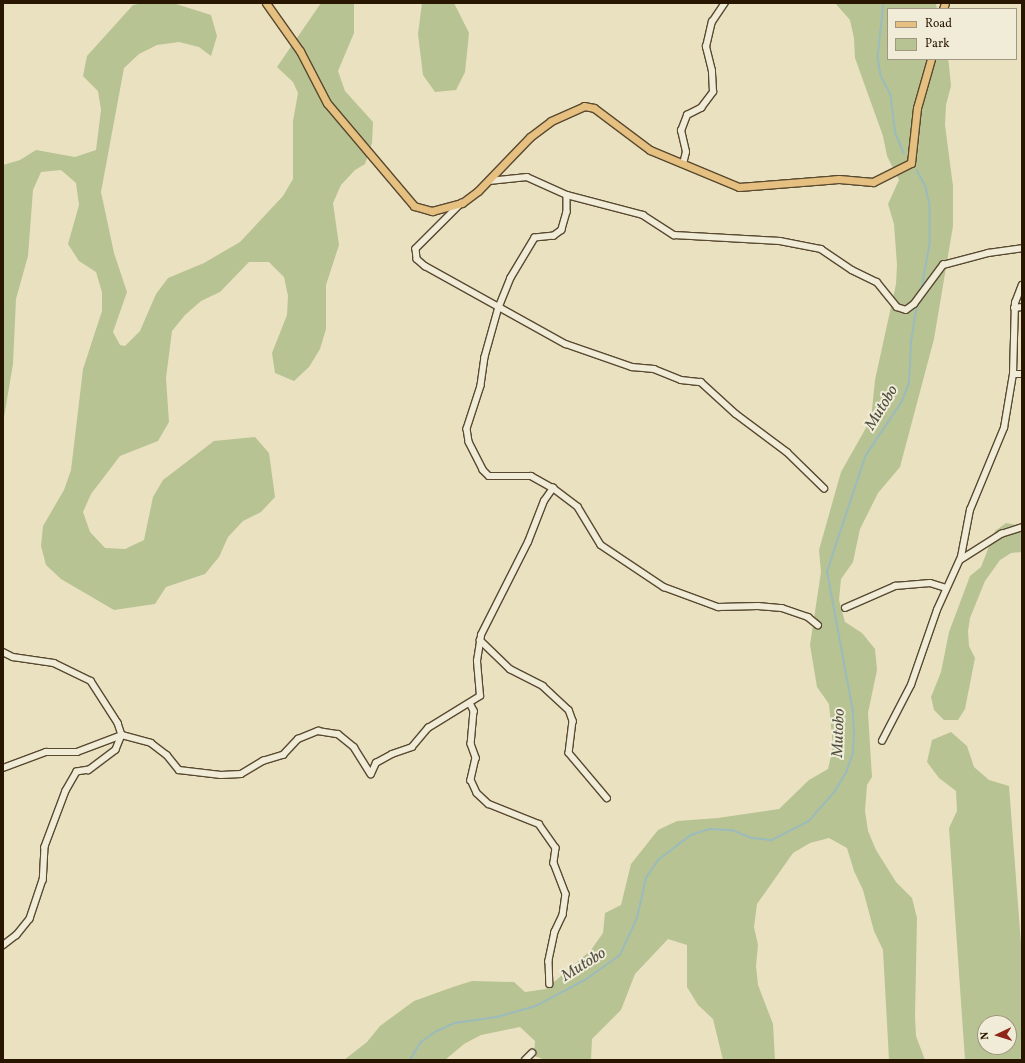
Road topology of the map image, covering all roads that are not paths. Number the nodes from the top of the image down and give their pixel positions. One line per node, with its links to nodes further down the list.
1 (266, 3): 7 (main road)
2 (725, 3): 4 (street)
3 (930, 60): 4 (main road)
4 (683, 164): 5 (main road)
5 (489, 181): 6 (street); 7 (main road)
6 (567, 195): 8 (street); 10 (street)
7 (462, 203): 10 (street)
8 (1022, 248)
9 (1022, 285): 12 (street)
10 (500, 307): 15 (street); 16 (street)
11 (1022, 307): 12 (street)
12 (1014, 308): 13 (street)
13 (1013, 374): 14 (street); 18 (street)
14 (1022, 374)
15 (553, 488): 21 (street); 22 (street)
16 (824, 488)
17 (1022, 527): 18 (street)
18 (960, 560): 19 (street)
19 (946, 588): 20 (street); 26 (street)
20 (845, 608)
21 (818, 625)
22 (480, 640): 24 (street); 28 (street)
23 (3, 652): 25 (street)
24 (470, 703): 25 (street); 30 (street)
25 (122, 735): 27 (street); 29 (street)
26 (882, 740)
27 (3, 768)
28 (607, 798)
29 (3, 946)
30 (550, 984)
31 (532, 1054): 32 (street)
32 (525, 1060)

